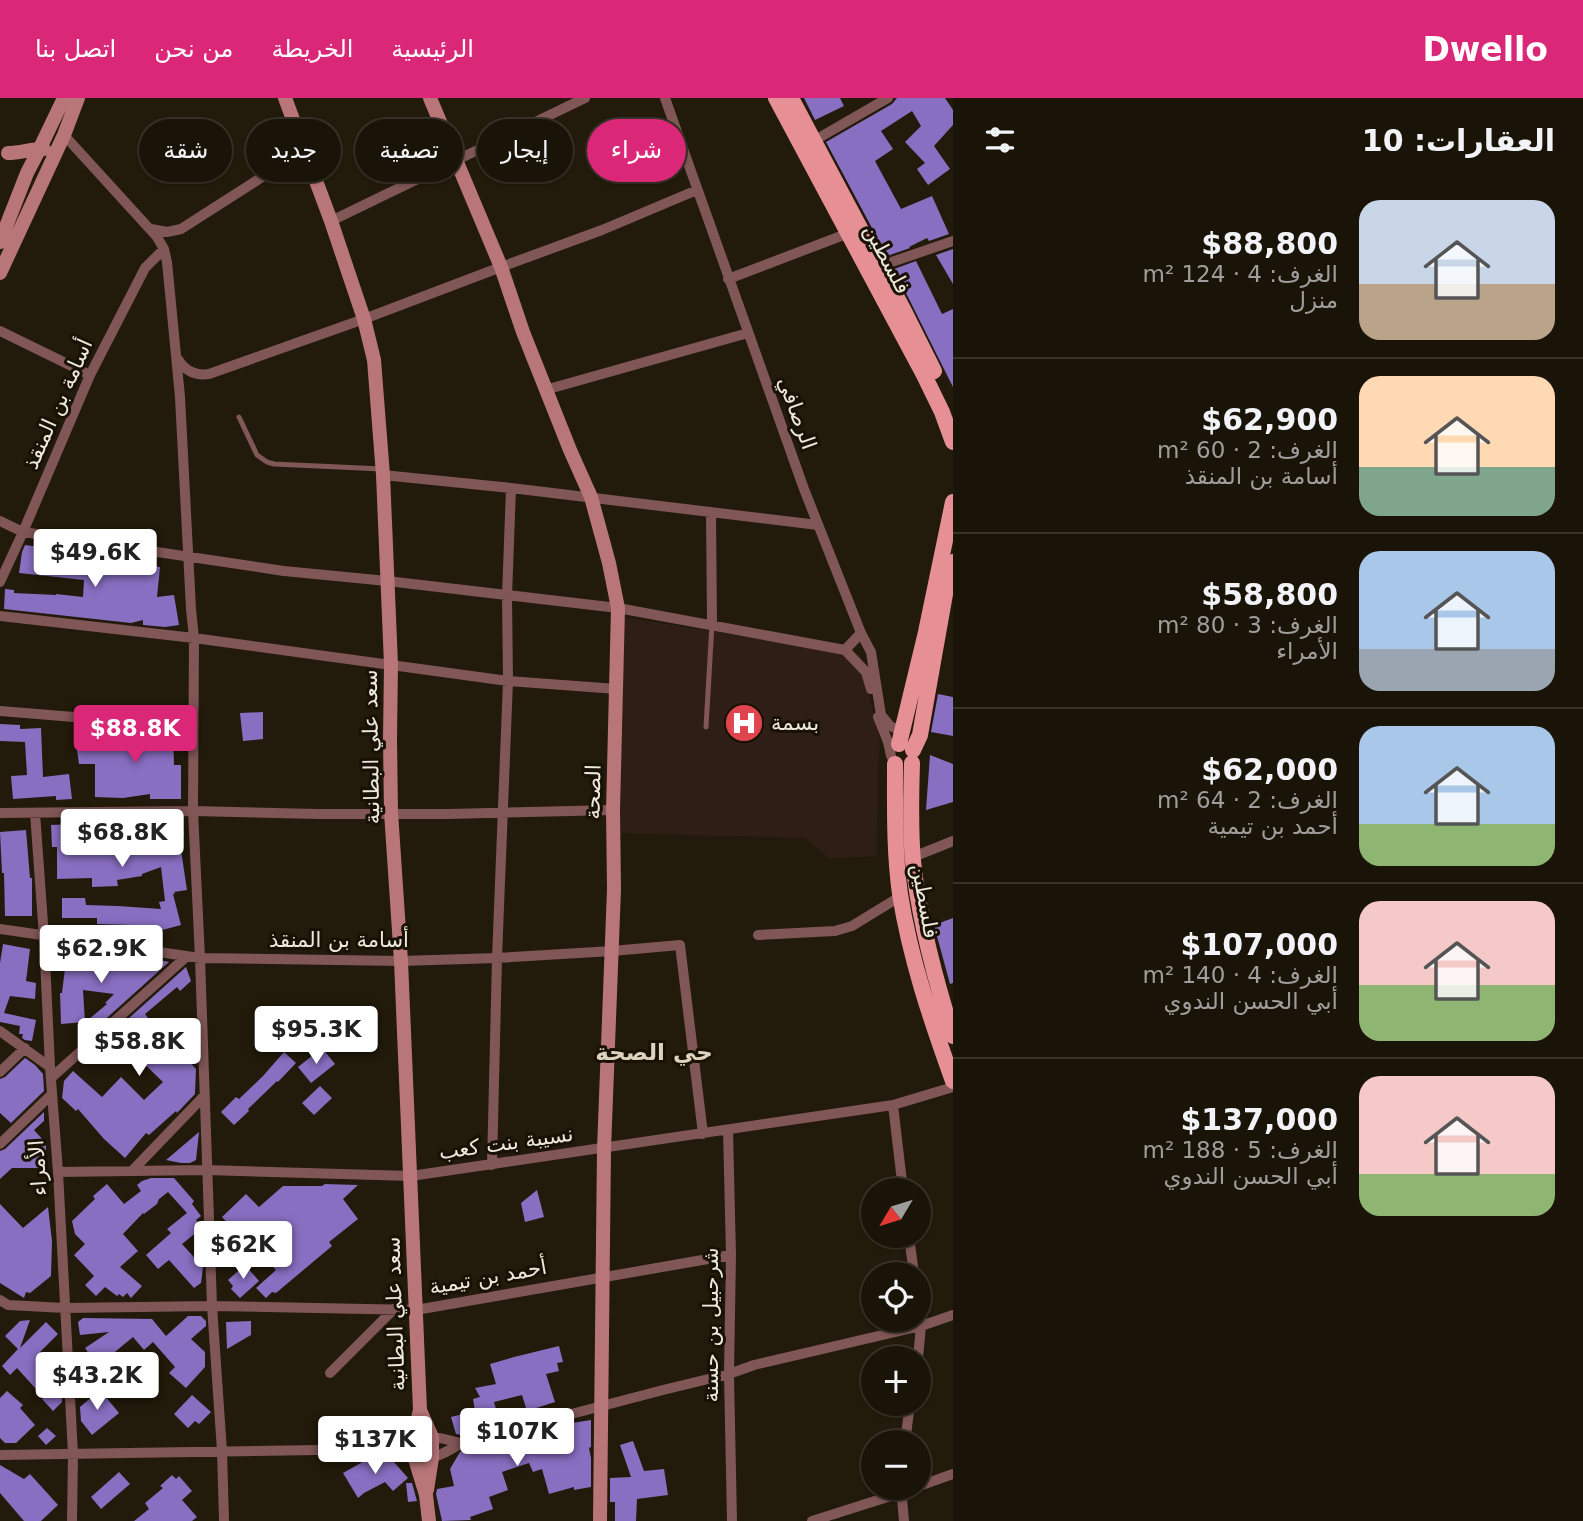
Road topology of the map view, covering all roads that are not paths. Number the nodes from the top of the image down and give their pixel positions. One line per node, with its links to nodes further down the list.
1 (64, 98): 14 (main road)
2 (78, 98): 12 (main road)
3 (285, 98): 10 (main road, سعد علي البطانية)
4 (430, 98): 11 (main road, الصحة)
5 (585, 98): 17 (street)
6 (664, 98): 23 (street, الرصافي)
7 (776, 98): 13 (main road, فلسطين)
8 (791, 98): 13 (main road, فلسطين)
9 (888, 98): 13 (street)
10 (293, 119)
11 (439, 119)
12 (64, 135): 16 (main road); 25 (street)
13 (808, 144): 26 (main road, فلسطين); 30 (main road, فلسطين)
14 (40, 148): 15 (main road); 16 (main road); 18 (main road)
15 (4, 150): 18 (main road)
16 (55, 152): 32 (main road)
17 (463, 158)
18 (27, 173): 28 (main road)
19 (463, 178): 31 (main road, الصحة)
20 (254, 182): 25 (street)
21 (317, 182): 24 (main road, سعد علي البطانية)
22 (412, 182): 24 (street)
23 (697, 190): 31 (street); 33 (street, الرصافي)
24 (331, 221): 34 (main road, سعد علي البطانية)
25 (147, 227): 29 (street)
26 (849, 233): 33 (street); 42 (main road, فلسطين)
27 (953, 241): 30 (street)
28 (0, 242)
29 (164, 249): 37 (street); 38 (street, أسامة بن المنقذ)
30 (880, 265): 40 (main road, فلسطين)
31 (500, 267): 34 (street); 39 (main road, الصحة)
32 (0, 273)
33 (728, 278): 36 (street, الرصافي)
34 (364, 319): 37 (street); 43 (main road, سعد علي البطانية)
35 (0, 331): 38 (street)
36 (748, 333): 39 (street); 49 (street, الرصافي)
37 (176, 356): 51 (street)
38 (90, 375): 50 (street, أسامة بن المنقذ)
39 (545, 390): 45 (main road, الصحة)
40 (953, 411)
41 (239, 417): 43 (lane)
42 (953, 442)
43 (382, 472): 44 (street); 53 (main road, سعد علي البطانية)
44 (511, 488): 45 (street); 55 (street)
45 (591, 497): 47 (street); 56 (main road, الصحة)
46 (953, 502): 68 (main road, فلسطين)
47 (711, 512): 49 (street); 58 (street)
48 (0, 521): 50 (street)
49 (818, 525): 59 (street, الرصافي)
50 (23, 532): 51 (street); 54 (street, أسامة بن المنقذ)
51 (188, 558): 53 (street); 60 (street)
52 (953, 562): 68 (main road, فلسطين)
53 (387, 581): 55 (street); 62 (main road, سعد علي البطانية)
54 (0, 582)
55 (507, 596): 56 (street); 63 (street)
56 (618, 608): 58 (street); 64 (main road, الصحة)
57 (0, 616): 60 (street)
58 (712, 624): 61 (street); 67 (lane)
59 (861, 633): 61 (street); 68 (street, الرصافي)
60 (194, 638): 62 (street); 70 (street)
61 (845, 650): 68 (street)
62 (391, 664): 63 (street); 71 (main road, سعد علي البطانية)
63 (508, 681): 64 (street); 74 (street)
64 (617, 689): 69 (main road, الصحة)
65 (0, 711): 66 (street)
66 (111, 720)
67 (706, 727)
68 (902, 751): 76 (main road, فلسطين); 77 (main road, فلسطين)
69 (613, 810): 74 (street); 81 (main road, الصحة)
70 (193, 811): 71 (street); 73 (street); 83 (street)
71 (391, 812): 74 (street); 85 (main road, سعد علي البطانية)
72 (0, 813): 73 (street)
73 (35, 813): 80 (street, الأمراء)
74 (504, 813): 84 (street)
75 (953, 841): 76 (street)
76 (913, 858): 87 (main road, فلسطين)
77 (901, 896): 79 (street); 91 (main road, فلسطين)
78 (0, 929): 80 (street, أسامة بن المنقذ)
79 (758, 935)
80 (44, 937): 82 (street, أسامة بن المنقذ); 90 (street, الأمراء)
81 (612, 951): 84 (street, أسامة بن المنقذ); 97 (street, أسامة بن المنقذ); 99 (main road, الصحة)
82 (186, 957): 83 (street, أسامة بن المنقذ); 90 (street)
83 (200, 958): 85 (street, أسامة بن المنقذ); 94 (street)
84 (497, 958): 85 (street, أسامة بن المنقذ); 100 (street)
85 (401, 961): 104 (main road, سعد علي البطانية)
86 (0, 1031): 88 (street)
87 (953, 1036)
88 (24, 1048): 89 (street); 90 (street)
89 (0, 1072)
90 (50, 1073): 93 (street, الأمراء)
91 (953, 1081)
92 (953, 1087): 95 (street, نسيبة بنت كعب)
93 (52, 1094): 98 (street); 103 (street, الأمراء)
94 (204, 1096): 101 (street); 102 (street)
95 (893, 1105): 96 (street, نسيبة بنت كعب); 105 (street)
96 (728, 1130): 97 (street, نسيبة بنت كعب); 106 (street, شرحبيل بن حسنة)
97 (703, 1134): 99 (street, نسيبة بنت كعب)
98 (0, 1144)
99 (604, 1149): 100 (street, نسيبة بنت كعب); 107 (main road, الصحة)
100 (492, 1165): 104 (street, نسيبة بنت كعب)
101 (206, 1170): 102 (street, نسيبة بنت كعب); 104 (street, نسيبة بنت كعب); 109 (street)
102 (132, 1171): 103 (street, نسيبة بنت كعب)
103 (58, 1172): 110 (street, الأمراء)
104 (411, 1176): 112 (main road, سعد علي البطانية)
105 (902, 1178)
106 (731, 1255): 107 (street, أحمد بن تيمية); 117 (street, شرحبيل بن حسنة)
107 (603, 1276): 112 (street, أحمد بن تيمية); 118 (main road, الصحة)
108 (0, 1300): 110 (street, أحمد بن تيمية)
109 (212, 1306): 110 (street, أحمد بن تيمية); 111 (street, أحمد بن تيمية); 124 (street)
110 (65, 1308): 125 (street, الأمراء)
111 (394, 1309): 112 (street, أحمد بن تيمية); 116 (street)
112 (416, 1310): 119 (main road, سعد علي البطانية)
113 (953, 1315): 114 (street)
114 (931, 1323)
115 (895, 1332): 117 (street)
116 (330, 1373)
117 (729, 1374): 118 (street); 138 (street, شرحبيل بن حسنة)
118 (602, 1406): 122 (street); 137 (main road, الصحة)
119 (420, 1410): 120 (main road, سعد علي البطانية); 121 (main road, سعد علي البطانية)
120 (432, 1437): 121 (street); 122 (street); 127 (main road, سعد علي البطانية)
121 (413, 1439): 123 (street); 128 (main road, سعد علي البطانية)
122 (461, 1443): 127 (street)
123 (385, 1449): 124 (street); 128 (street)
124 (222, 1451): 125 (street); 135 (street)
125 (73, 1454): 126 (street); 134 (street, الأمراء)
126 (0, 1455)
127 (432, 1458): 128 (street); 131 (main road, سعد علي البطانية)
128 (415, 1459): 131 (main road, سعد علي البطانية)
129 (953, 1474): 130 (street)
130 (931, 1482)
131 (426, 1495): 136 (main road, سعد علي البطانية)
132 (873, 1500): 139 (street)
133 (902, 1500): 140 (street)
134 (72, 1521)
135 (224, 1521)
136 (429, 1521)
137 (600, 1521)
138 (732, 1521)
139 (813, 1521)
140 (904, 1521)

